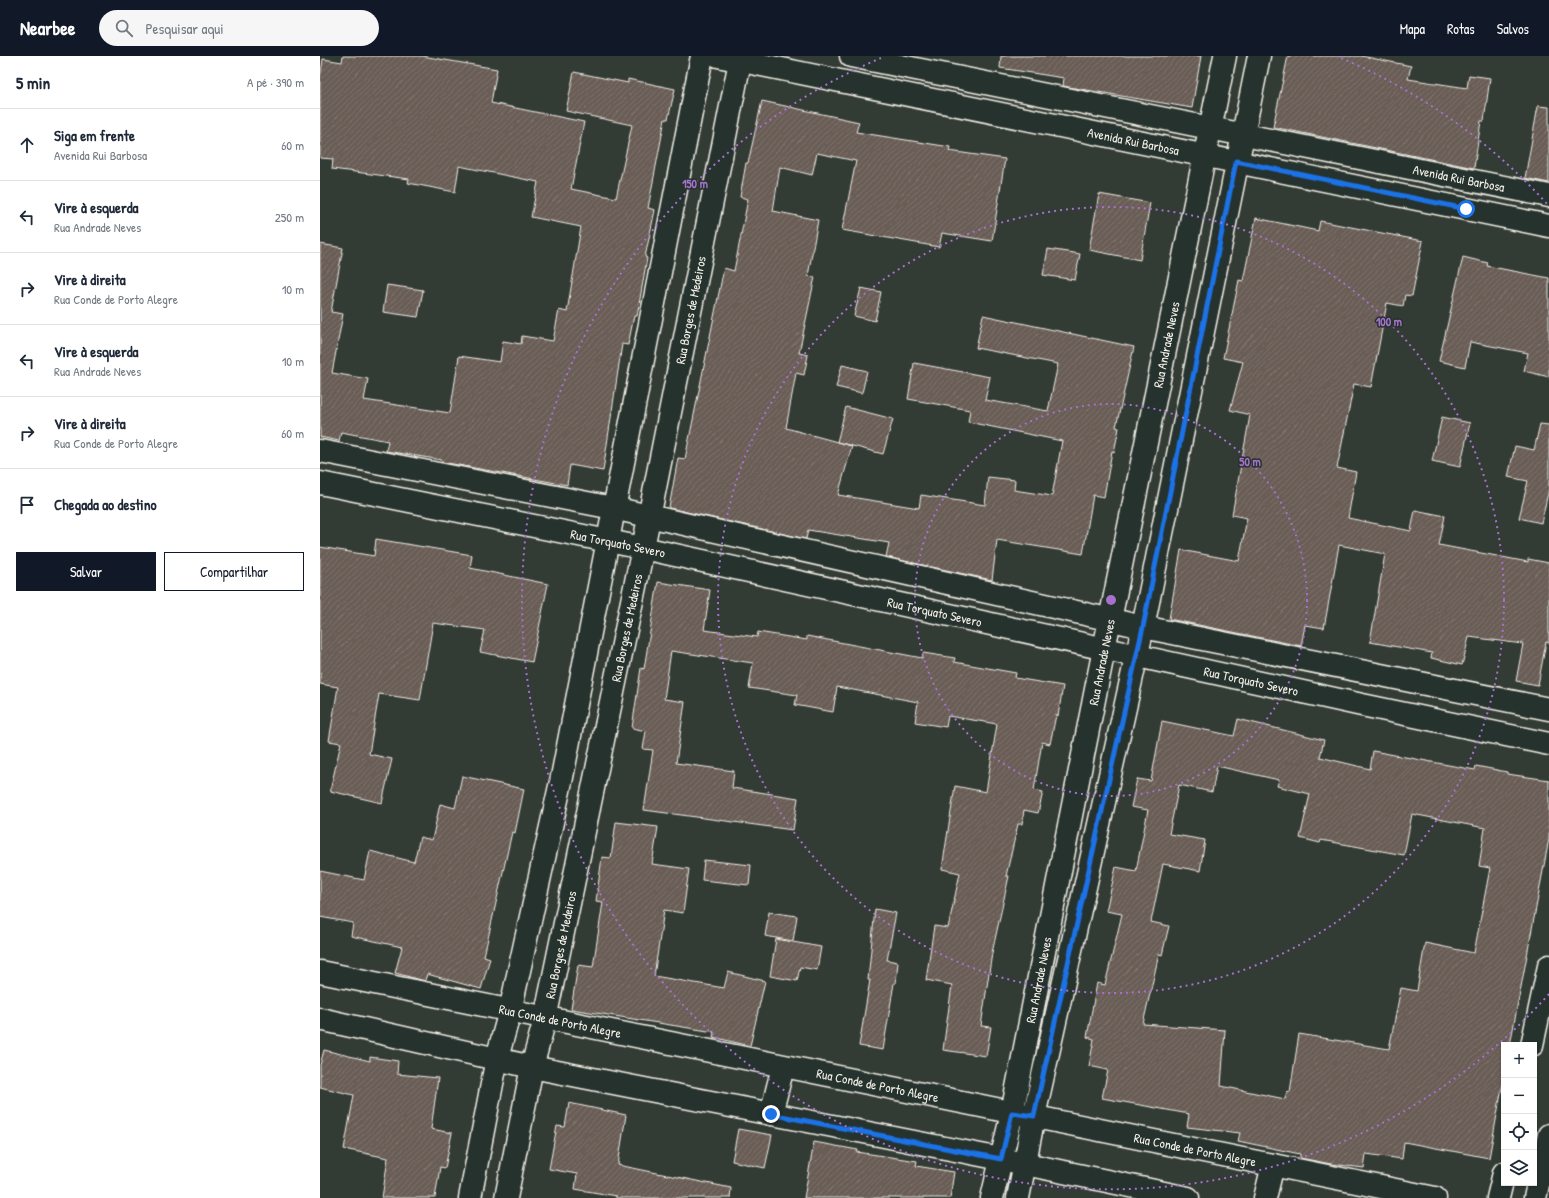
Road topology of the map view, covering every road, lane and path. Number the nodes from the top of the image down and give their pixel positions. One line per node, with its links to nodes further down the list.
1 (702, 56): 21 (street)
2 (718, 56): 6 (street, Avenida Rui Barbosa)
3 (851, 56): 7 (street, Avenida Rui Barbosa)
4 (1225, 56): 9 (street, Rua Andrade Neves)
5 (1259, 56): 10 (street, Rua Andrade Neves)
6 (741, 58): 8 (street, Avenida Rui Barbosa); 22 (street, Rua Borges de Medeiros)
7 (968, 79): 8 (street); 9 (street, Avenida Rui Barbosa)
8 (963, 106): 11 (street, Avenida Rui Barbosa)
9 (1211, 127): 10 (street, Avenida Rui Barbosa); 11 (street, Rua Andrade Neves)
10 (1242, 133): 12 (street, Rua Andrade Neves); 13 (street, Avenida Rui Barbosa)
11 (1206, 155): 12 (street, Avenida Rui Barbosa); 17 (street, Rua Andrade Neves)
12 (1236, 161): 15 (street, Avenida Rui Barbosa); 18 (street, Rua Andrade Neves)
13 (1472, 180): 14 (street, Avenida Rui Barbosa); 15 (street)
14 (1549, 196)
15 (1466, 209): 16 (street, Avenida Rui Barbosa)
16 (1549, 226)
17 (1158, 391): 18 (street); 27 (street, Rua Andrade Neves)
18 (1189, 396): 28 (street, Rua Andrade Neves)
19 (327, 452): 20 (street); 21 (street)
20 (325, 484): 23 (street, Rua Torquato Severo)
21 (613, 508): 22 (street); 23 (street)
22 (649, 517): 24 (street); 25 (street, Rua Borges de Medeiros)
23 (607, 541): 25 (street, Rua Torquato Severo); 30 (street)
24 (784, 546): 26 (street); 27 (street)
25 (643, 548): 26 (street, Rua Torquato Severo); 32 (street, Rua Borges de Medeiros)
26 (778, 578): 29 (street, Rua Torquato Severo)
27 (1111, 619): 28 (street); 29 (street, Rua Andrade Neves)
28 (1143, 627): 31 (street, Rua Andrade Neves); 33 (street)
29 (1104, 649): 31 (street, Rua Torquato Severo); 37 (street, Rua Andrade Neves)
30 (586, 654): 32 (street); 39 (street)
31 (1136, 656): 34 (street, Rua Torquato Severo); 38 (street, Rua Andrade Neves)
32 (619, 660): 40 (street, Rua Borges de Medeiros)
33 (1367, 672): 34 (street); 35 (street)
34 (1362, 705): 36 (street, Rua Torquato Severo)
35 (1549, 709)
36 (1549, 744)
37 (1082, 763): 38 (street); 41 (street, Rua Andrade Neves)
38 (1110, 771): 42 (street, Rua Andrade Neves)
39 (562, 777): 40 (street); 45 (street)
40 (594, 783): 46 (street, Rua Borges de Medeiros)
41 (1057, 889): 42 (street); 52 (street, Rua Andrade Neves)
42 (1082, 894): 54 (street, Rua Andrade Neves)
43 (320, 972): 45 (street, Rua Conde de Porto Alegre)
44 (1548, 980): 48 (street)
45 (510, 1011): 46 (street, Rua Conde de Porto Alegre); 49 (street)
46 (545, 1019): 50 (street, Rua Borges de Medeiros); 51 (street, Rua Conde de Porto Alegre)
47 (320, 1020): 49 (street)
48 (1533, 1042)
49 (497, 1058): 50 (street); 60 (street)
50 (532, 1067): 53 (street); 61 (street, Rua Borges de Medeiros)
51 (783, 1067): 52 (street, Rua Conde de Porto Alegre); 53 (street)
52 (1012, 1113): 54 (street, Rua Conde de Porto Alegre); 56 (street, Rua Andrade Neves)
53 (771, 1114): 56 (street)
54 (1034, 1116): 57 (street, Rua Andrade Neves); 58 (street, Rua Conde de Porto Alegre)
55 (1549, 1135): 68 (street)
56 (1001, 1159): 57 (street); 62 (street, Rua Andrade Neves)
57 (1025, 1165): 63 (street, Rua Andrade Neves); 64 (street)
58 (1273, 1165): 65 (street); 66 (street, Rua Conde de Porto Alegre)
59 (1501, 1186): 67 (street)
60 (470, 1198)
61 (506, 1198)
62 (992, 1198)
63 (1018, 1198)
64 (1188, 1198)
65 (1265, 1198)
66 (1435, 1198)
67 (1498, 1198)
68 (1535, 1198)

